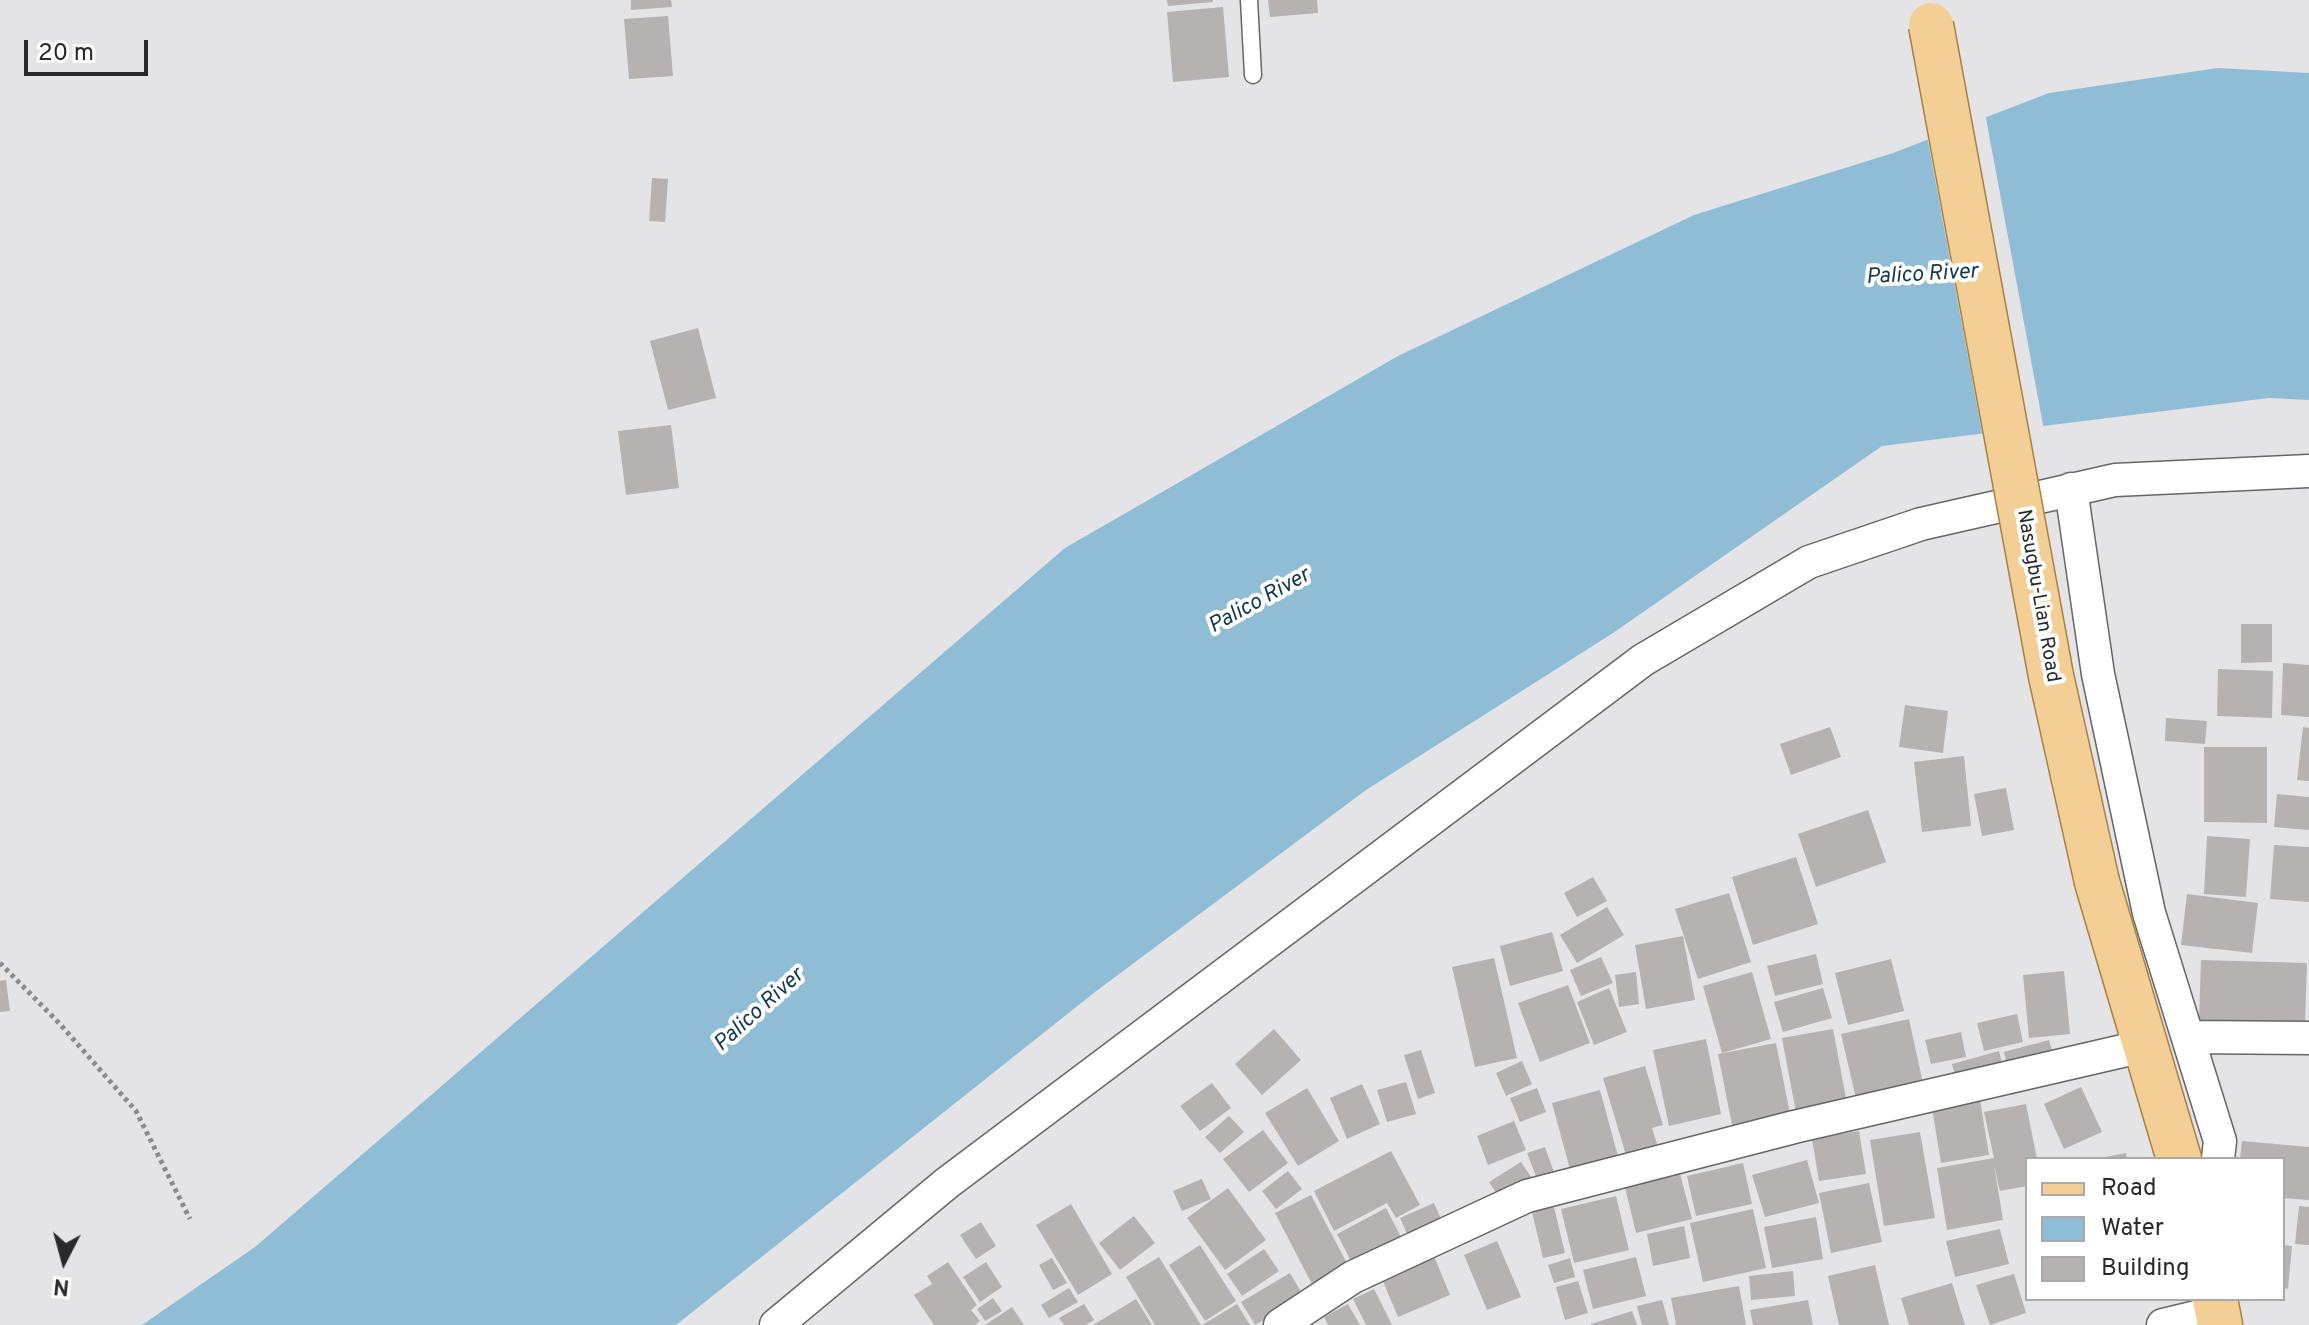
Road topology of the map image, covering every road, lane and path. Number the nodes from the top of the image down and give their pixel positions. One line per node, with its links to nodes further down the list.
1 (1249, 0): 3 (lane)
2 (1929, 12): 9 (main road, Nasugbu-Lian Road, bridge)
3 (1253, 75)
4 (2309, 471): 5 (street)
5 (2071, 489): 7 (street); 14 (street)
6 (0, 963): 12 (path)
7 (2188, 1037): 8 (street); 11 (street)
8 (2309, 1038)
9 (2144, 1046): 10 (main road, Nasugbu-Lian Road); 15 (street)
10 (2178, 1157)
11 (2218, 1157)
12 (190, 1219)
13 (2217, 1312): 16 (street)
14 (776, 1325)
15 (1280, 1325)
16 (2163, 1325)

